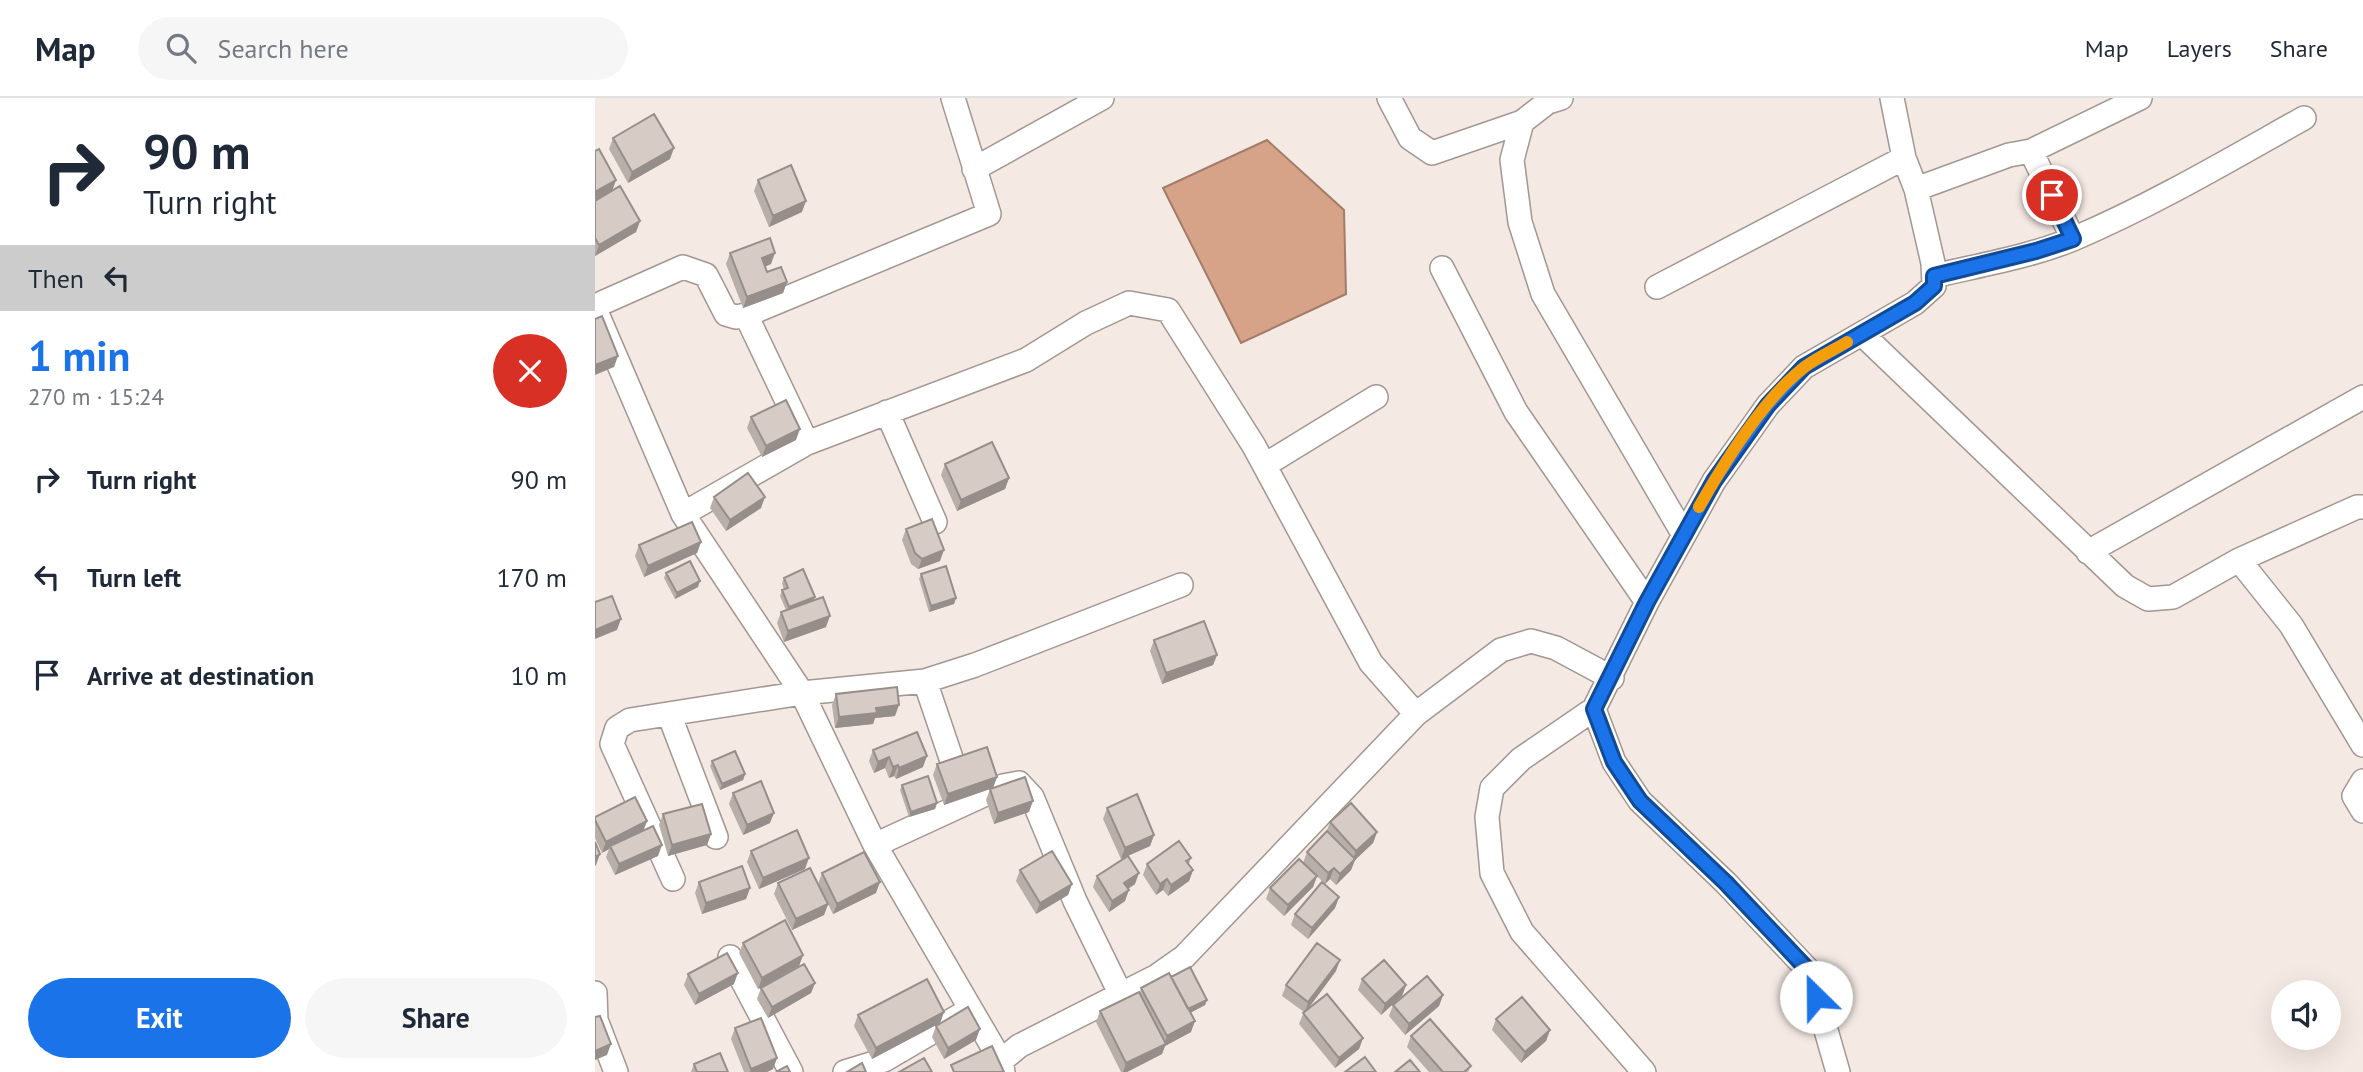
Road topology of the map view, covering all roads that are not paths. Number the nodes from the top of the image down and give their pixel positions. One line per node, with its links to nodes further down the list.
1 (953, 98): 11 (street)
2 (1102, 98): 11 (street)
3 (1389, 98): 8 (street)
4 (1561, 98): 8 (street)
5 (1892, 98): 10 (street)
6 (2140, 98): 9 (street)
7 (2304, 118): 13 (street)
8 (1522, 122): 28 (street)
9 (2031, 151): 12 (street); 13 (street)
10 (1904, 158): 12 (street); 16 (street)
11 (974, 169): 18 (street)
12 (1916, 188): 15 (street)
13 (2073, 239): 15 (street)
14 (1442, 268): 32 (street)
15 (1934, 276): 19 (street)
16 (1657, 287)
17 (595, 308): 18 (street); 26 (street)
18 (746, 315): 23 (street)
19 (1862, 334): 28 (street); 29 (street)
20 (1376, 397): 24 (street)
21 (2363, 397): 29 (street)
22 (887, 412): 23 (street); 24 (street); 27 (street)
23 (807, 443): 26 (street)
24 (1265, 465): 38 (street)
25 (2361, 506): 30 (street)
26 (683, 514): 35 (street)
27 (935, 522)
28 (1684, 536): 32 (street)
29 (2088, 551): 30 (street)
30 (2239, 560): 39 (street)
31 (1181, 585): 34 (street)
32 (1647, 602): 33 (street)
33 (1612, 678): 36 (street); 38 (street)
34 (925, 681): 35 (street); 40 (street)
35 (802, 692): 37 (street); 44 (street)
36 (1594, 709): 54 (street); 55 (street)
37 (669, 714): 43 (street); 45 (street)
38 (1416, 714): 48 (street)
39 (2363, 745)
40 (951, 758)
41 (2363, 781): 42 (street)
42 (2363, 811)
43 (716, 837)
44 (875, 845): 48 (street); 49 (street)
45 (673, 879)
46 (730, 957): 52 (street)
47 (595, 993): 51 (street)
48 (1121, 995): 50 (street)
49 (971, 1009): 50 (street); 53 (street)
50 (1002, 1067)
51 (616, 1072)
52 (791, 1072)
53 (845, 1072)
54 (1644, 1072)
55 (1838, 1072)

